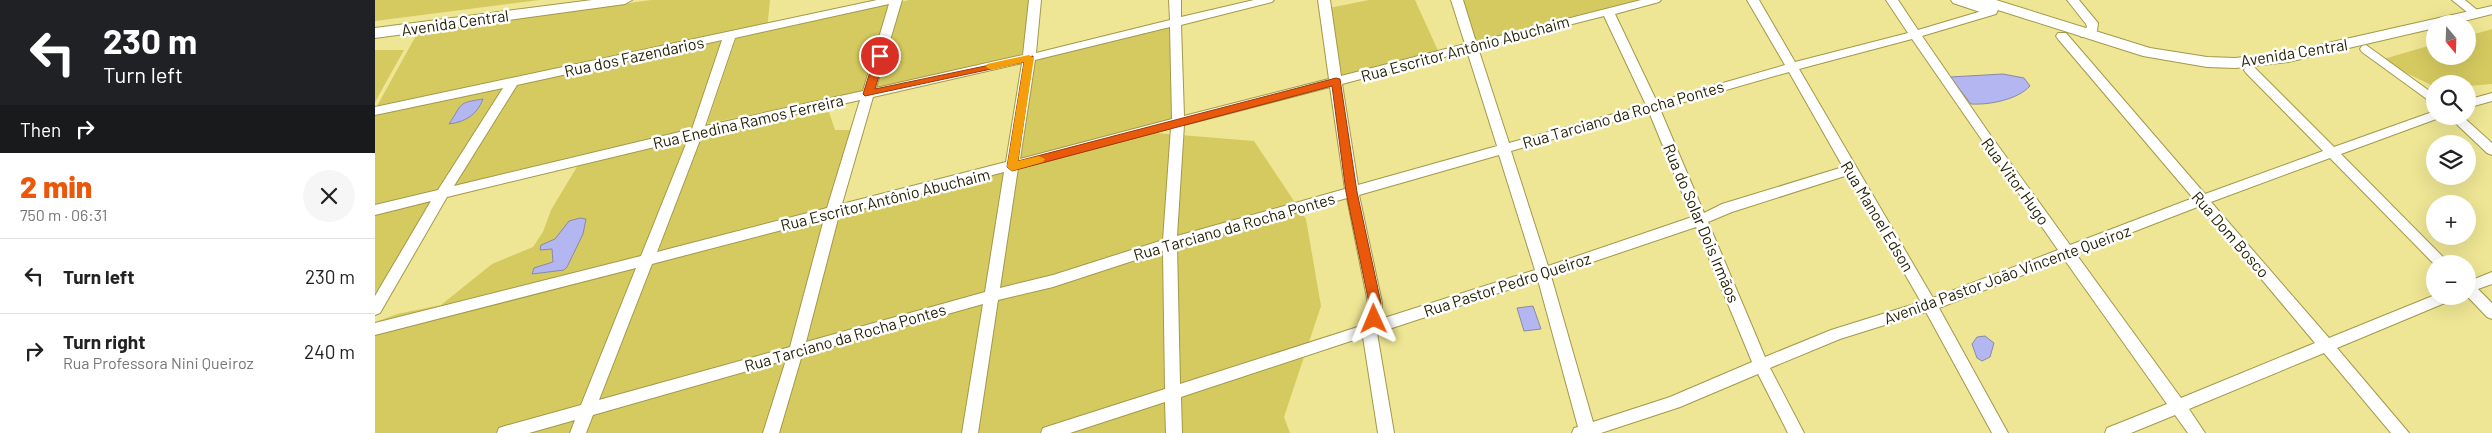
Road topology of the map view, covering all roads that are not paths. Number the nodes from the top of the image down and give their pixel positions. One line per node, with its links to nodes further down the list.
1 (575, 0): 25 (main road, Avenida Central)
2 (625, 0): 27 (main road, Avenida Central)
3 (893, 0): 32 (street, Rua dos Fazendarios)
4 (897, 0): 40 (street)
5 (1035, 0): 35 (street)
6 (1175, 0): 24 (street)
7 (1268, 0): 24 (street, Rua Enedina Ramos Ferreira)
8 (1323, 0): 39 (street)
9 (1457, 0): 33 (street)
10 (1655, 0): 18 (street, Rua Escritor Antônio Abuchaim)
11 (1753, 0): 36 (street, Rua Manoel Edson)
12 (1891, 0): 30 (street, Rua Vitor Hugo)
13 (1958, 0): 19 (main road, Avenida Central)
14 (1981, 0): 28 (main road, Avenida Central)
15 (2073, 0): 28 (street)
16 (2458, 0): 20 (street)
17 (2492, 10): 21 (main road, Avenida Central)
18 (1608, 12): 33 (street, Rua Escritor Antônio Abuchaim); 44 (street, Rua do Solar Dois Irmãos)
19 (1992, 12): 30 (street, Rua Tarciano da Rocha Pontes); 31 (main road, Avenida Central)
20 (2469, 15)
21 (2476, 17)
22 (2492, 18): 23 (main road, Avenida Central)
23 (2476, 19)
24 (1175, 22): 35 (street, Rua Enedina Ramos Ferreira); 47 (street)
25 (375, 26)
26 (2426, 28): 28 (main road, Avenida Central)
27 (375, 33)
28 (2085, 34)
29 (2426, 34): 34 (main road, Avenida Central)
30 (1916, 36): 36 (street, Rua Tarciano da Rocha Pontes); 62 (street, Rua Vitor Hugo)
31 (2062, 36): 37 (main road, Avenida Central); 57 (street, Rua Dom Bosco)
32 (729, 37): 38 (street, Rua dos Fazendarios); 49 (street)
33 (1471, 47): 39 (street, Rua Escritor Antônio Abuchaim); 50 (street)
34 (2366, 49): 37 (main road, Avenida Central); 41 (street)
35 (1029, 58): 40 (street, Rua Enedina Ramos Ferreira); 53 (street)
36 (1791, 66): 44 (street, Rua Tarciano da Rocha Pontes); 54 (street, Rua Manoel Edson)
37 (2250, 70): 52 (street)
38 (513, 81): 45 (street, Rua dos Fazendarios); 56 (street)
39 (1336, 82): 47 (street, Rua Escritor Antônio Abuchaim); 55 (street)
40 (868, 94): 49 (street, Rua Enedina Ramos Ferreira); 59 (street)
41 (2426, 94)
42 (2492, 97): 43 (street)
43 (2476, 101)
44 (1653, 107): 50 (street, Rua Tarciano da Rocha Pontes); 60 (street, Rua do Solar Dois Irmãos)
45 (375, 111)
46 (2426, 118): 52 (street, Avenida Pastor João Vincente Queiroz)
47 (1178, 123): 53 (street, Rua Escritor Antônio Abuchaim); 61 (street)
48 (2464, 125): 51 (street)
49 (697, 132): 56 (street, Rua Enedina Ramos Ferreira); 64 (street)
50 (1504, 148): 55 (street, Rua Tarciano da Rocha Pontes); 65 (street)
51 (2492, 150)
52 (2331, 154): 57 (street, Avenida Pastor João Vincente Queiroz); 63 (street)
53 (1012, 167): 59 (street, Rua Escritor Antônio Abuchaim); 68 (street)
54 (1850, 170): 60 (street, Rua Pastor Pedro Queiroz); 70 (street, Rua Manoel Edson)
55 (1352, 192): 61 (street, Rua Tarciano da Rocha Pontes); 75 (street)
56 (443, 193): 58 (street, Rua Enedina Ramos Ferreira); 72 (street)
57 (2202, 200): 62 (street, Avenida Pastor João Vincente Queiroz); 76 (street, Rua Dom Bosco)
58 (375, 210)
59 (833, 212): 64 (street, Rua Escritor Antônio Abuchaim); 77 (street)
60 (1700, 220): 65 (street, Rua Pastor Pedro Queiroz); 78 (street, Rua do Solar Dois Irmãos)
61 (1170, 243): 68 (street, Rua Tarciano da Rocha Pontes); 79 (street)
62 (2068, 252): 70 (street, Avenida Pastor João Vincente Queiroz); 80 (street, Rua Vitor Hugo)
63 (2434, 255)
64 (645, 260): 74 (street, Rua Escritor Antônio Abuchaim); 81 (street)
65 (1543, 273): 75 (street, Rua Pastor Pedro Queiroz); 82 (street)
66 (2492, 278): 67 (street)
67 (2476, 285)
68 (991, 296): 77 (street, Rua Tarciano da Rocha Pontes); 86 (street)
69 (2476, 296): 73 (street)
70 (1930, 305): 78 (street, Avenida Pastor João Vincente Queiroz); 91 (street, Rua Manoel Edson)
71 (2426, 305): 76 (street)
72 (375, 308)
73 (2492, 313)
74 (375, 329)
75 (1369, 330): 79 (street, Rua Pastor Pedro Queiroz); 89 (street)
76 (2327, 346): 80 (street); 94 (street, Rua Dom Bosco)
77 (796, 351): 81 (street, Rua Tarciano da Rocha Pontes); 85 (street)
78 (1761, 365): 82 (street, Avenida Pastor João Vincente Queiroz); 90 (street, Rua do Solar Dois Irmãos)
79 (1174, 393): 87 (street, Rua Pastor Pedro Queiroz); 88 (street)
80 (2177, 406): 92 (street); 93 (street, Rua Vitor Hugo)
81 (588, 409): 83 (street, Rua Tarciano da Rocha Pontes); 84 (street)
82 (1585, 432)
83 (505, 433)
84 (578, 433)
85 (771, 433)
86 (970, 433)
87 (1049, 433)
88 (1175, 433)
89 (1386, 433)
90 (1796, 433)
91 (2000, 433)
92 (2113, 433)
93 (2197, 433)
94 (2401, 433)

